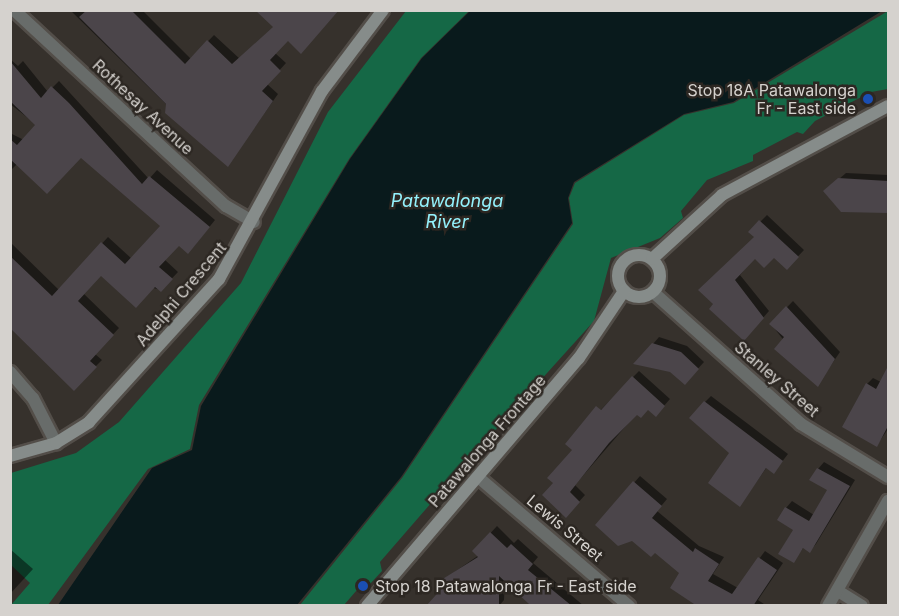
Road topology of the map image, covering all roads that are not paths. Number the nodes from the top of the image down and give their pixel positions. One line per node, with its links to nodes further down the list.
1 (14, 10): 4 (street, Rothesay Avenue)
2 (383, 10): 4 (street, Adelphi Crescent)
3 (888, 106): 5 (street)
4 (254, 222): 9 (street, Adelphi Crescent)
5 (652, 259): 6 (street); 7 (street)
6 (624, 291): 7 (street); 11 (street, Patawalonga Frontage)
7 (653, 292): 12 (street, Stanley Street)
8 (10, 372): 9 (street)
9 (56, 443): 10 (street, Adelphi Crescent)
10 (10, 456)
11 (478, 477): 15 (street, Patawalonga Frontage); 16 (street, Lewis Street)
12 (888, 477)
13 (888, 501): 14 (street)
14 (838, 591): 17 (street); 18 (street)
15 (367, 606)
16 (630, 606)
17 (828, 606)
18 (862, 606)

